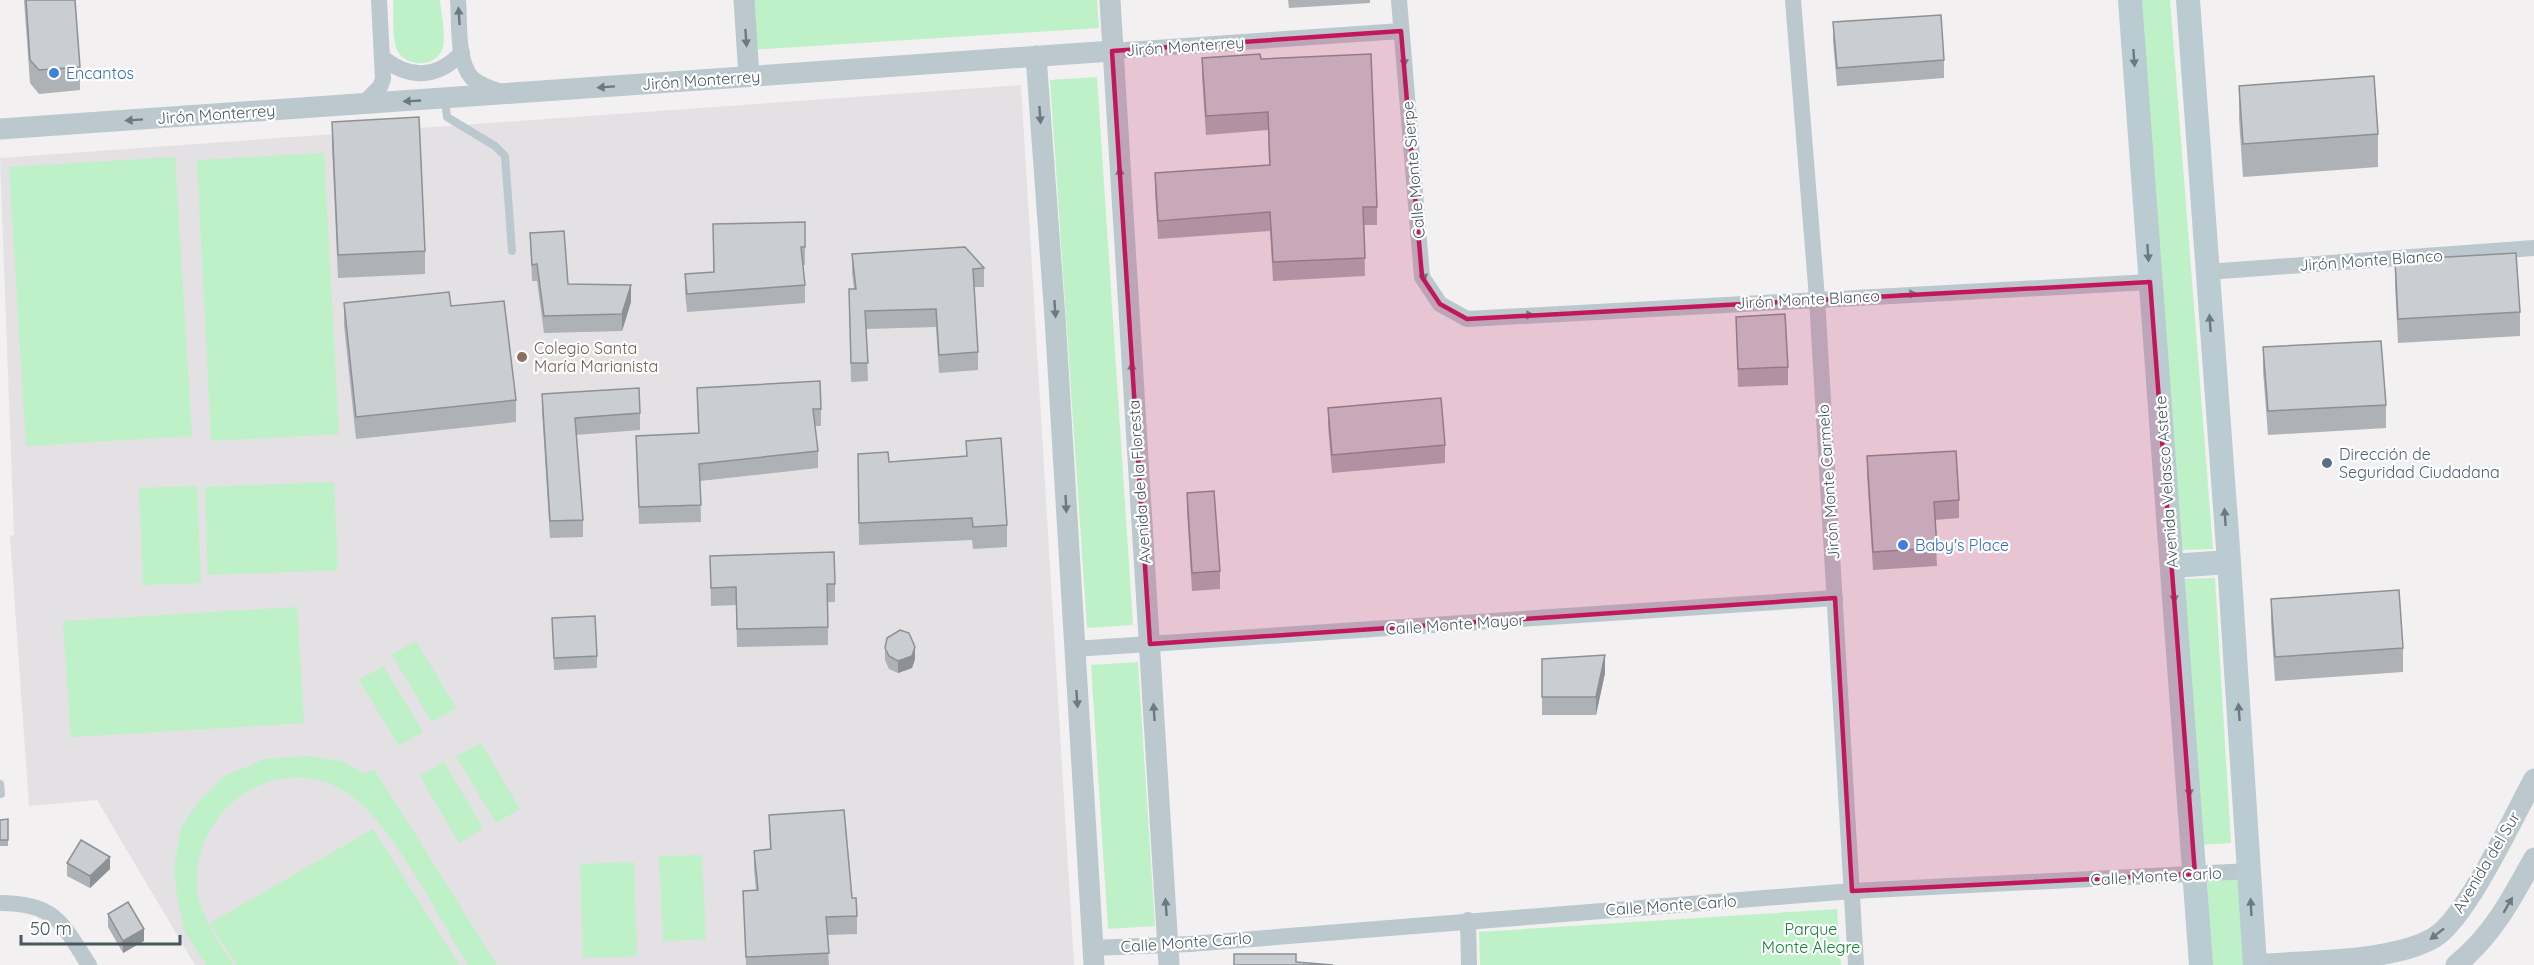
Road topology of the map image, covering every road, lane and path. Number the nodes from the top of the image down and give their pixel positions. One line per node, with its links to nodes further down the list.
1 (379, 0): 13 (street)
2 (458, 0): 11 (street, one-way to 2)
3 (744, 0): 14 (street, one-way to 14)
4 (1110, 0): 10 (street, Avenida de la Floresta)
5 (1399, 0): 9 (street, Calle Monte Sierpe)
6 (1793, 0): 23 (street, Jirón Monte Carmelo)
7 (2130, 0): 22 (main road, Avenida Velasco Astete, one-way to 22)
8 (2188, 0): 21 (main road)
9 (1401, 31): 10 (street, Jirón Monterrey); 24 (street, Calle Monte Sierpe, one-way to 24)
10 (1112, 51): 12 (street, Jirón Monterrey); 28 (street, Avenida de la Floresta, one-way to 10)
11 (462, 52): 13 (street); 15 (street)
12 (1036, 56): 14 (street, Jirón Monterrey); 29 (street, one-way to 29)
13 (383, 58): 17 (street)
14 (748, 76): 15 (street, Jirón Monterrey, one-way to 15)
15 (505, 94): 16 (street, Jirón Monterrey)
16 (445, 100): 17 (street, Jirón Monterrey, one-way to 17); 20 (lane)
17 (363, 104): 18 (street, Jirón Monterrey, one-way to 18)
18 (0, 129)
19 (2534, 248): 21 (street, Jirón Monte Blanco)
20 (512, 251)
21 (2207, 272): 25 (main road, one-way to 21)
22 (2150, 282): 23 (street, Jirón Monte Blanco, one-way to 22); 26 (main road, Avenida Velasco Astete)
23 (1817, 298): 24 (street, Jirón Monte Blanco, one-way to 23); 27 (street, Jirón Monte Carmelo)
24 (1467, 319)
25 (2229, 562): 26 (main road); 34 (main road, one-way to 25)
26 (2172, 566): 35 (main road, Avenida Velasco Astete, one-way to 35)
27 (1836, 598): 28 (street, Calle Monte Mayor); 36 (street, Jirón Monte Carmelo)
28 (1149, 644): 29 (street, Calle Monte Mayor); 39 (street, Avenida de la Floresta, one-way to 28)
29 (1074, 649): 40 (street, one-way to 40)
30 (2534, 779): 45 (street, Avenida del Sur, one-way to 45)
31 (0, 784): 32 (lane)
32 (1, 794)
33 (2534, 858): 46 (street, one-way to 33)
34 (2250, 871): 35 (street, Calle Monte Carlo); 45 (main road, one-way to 34)
35 (2195, 874): 36 (street, Calle Monte Carlo); 44 (main road, Avenida Velasco Astete)
36 (1852, 891): 38 (street, Calle Monte Carlo); 43 (street, Jirón Monte Carmelo)
37 (0, 903): 41 (street)
38 (1468, 920): 39 (street, Calle Monte Carlo); 42 (street)
39 (1168, 954): 40 (street, Calle Monte Carlo)
40 (1093, 957)
41 (89, 965)
42 (1469, 965)
43 (1857, 965)
44 (2201, 965)
45 (2254, 965)
46 (2456, 965)

